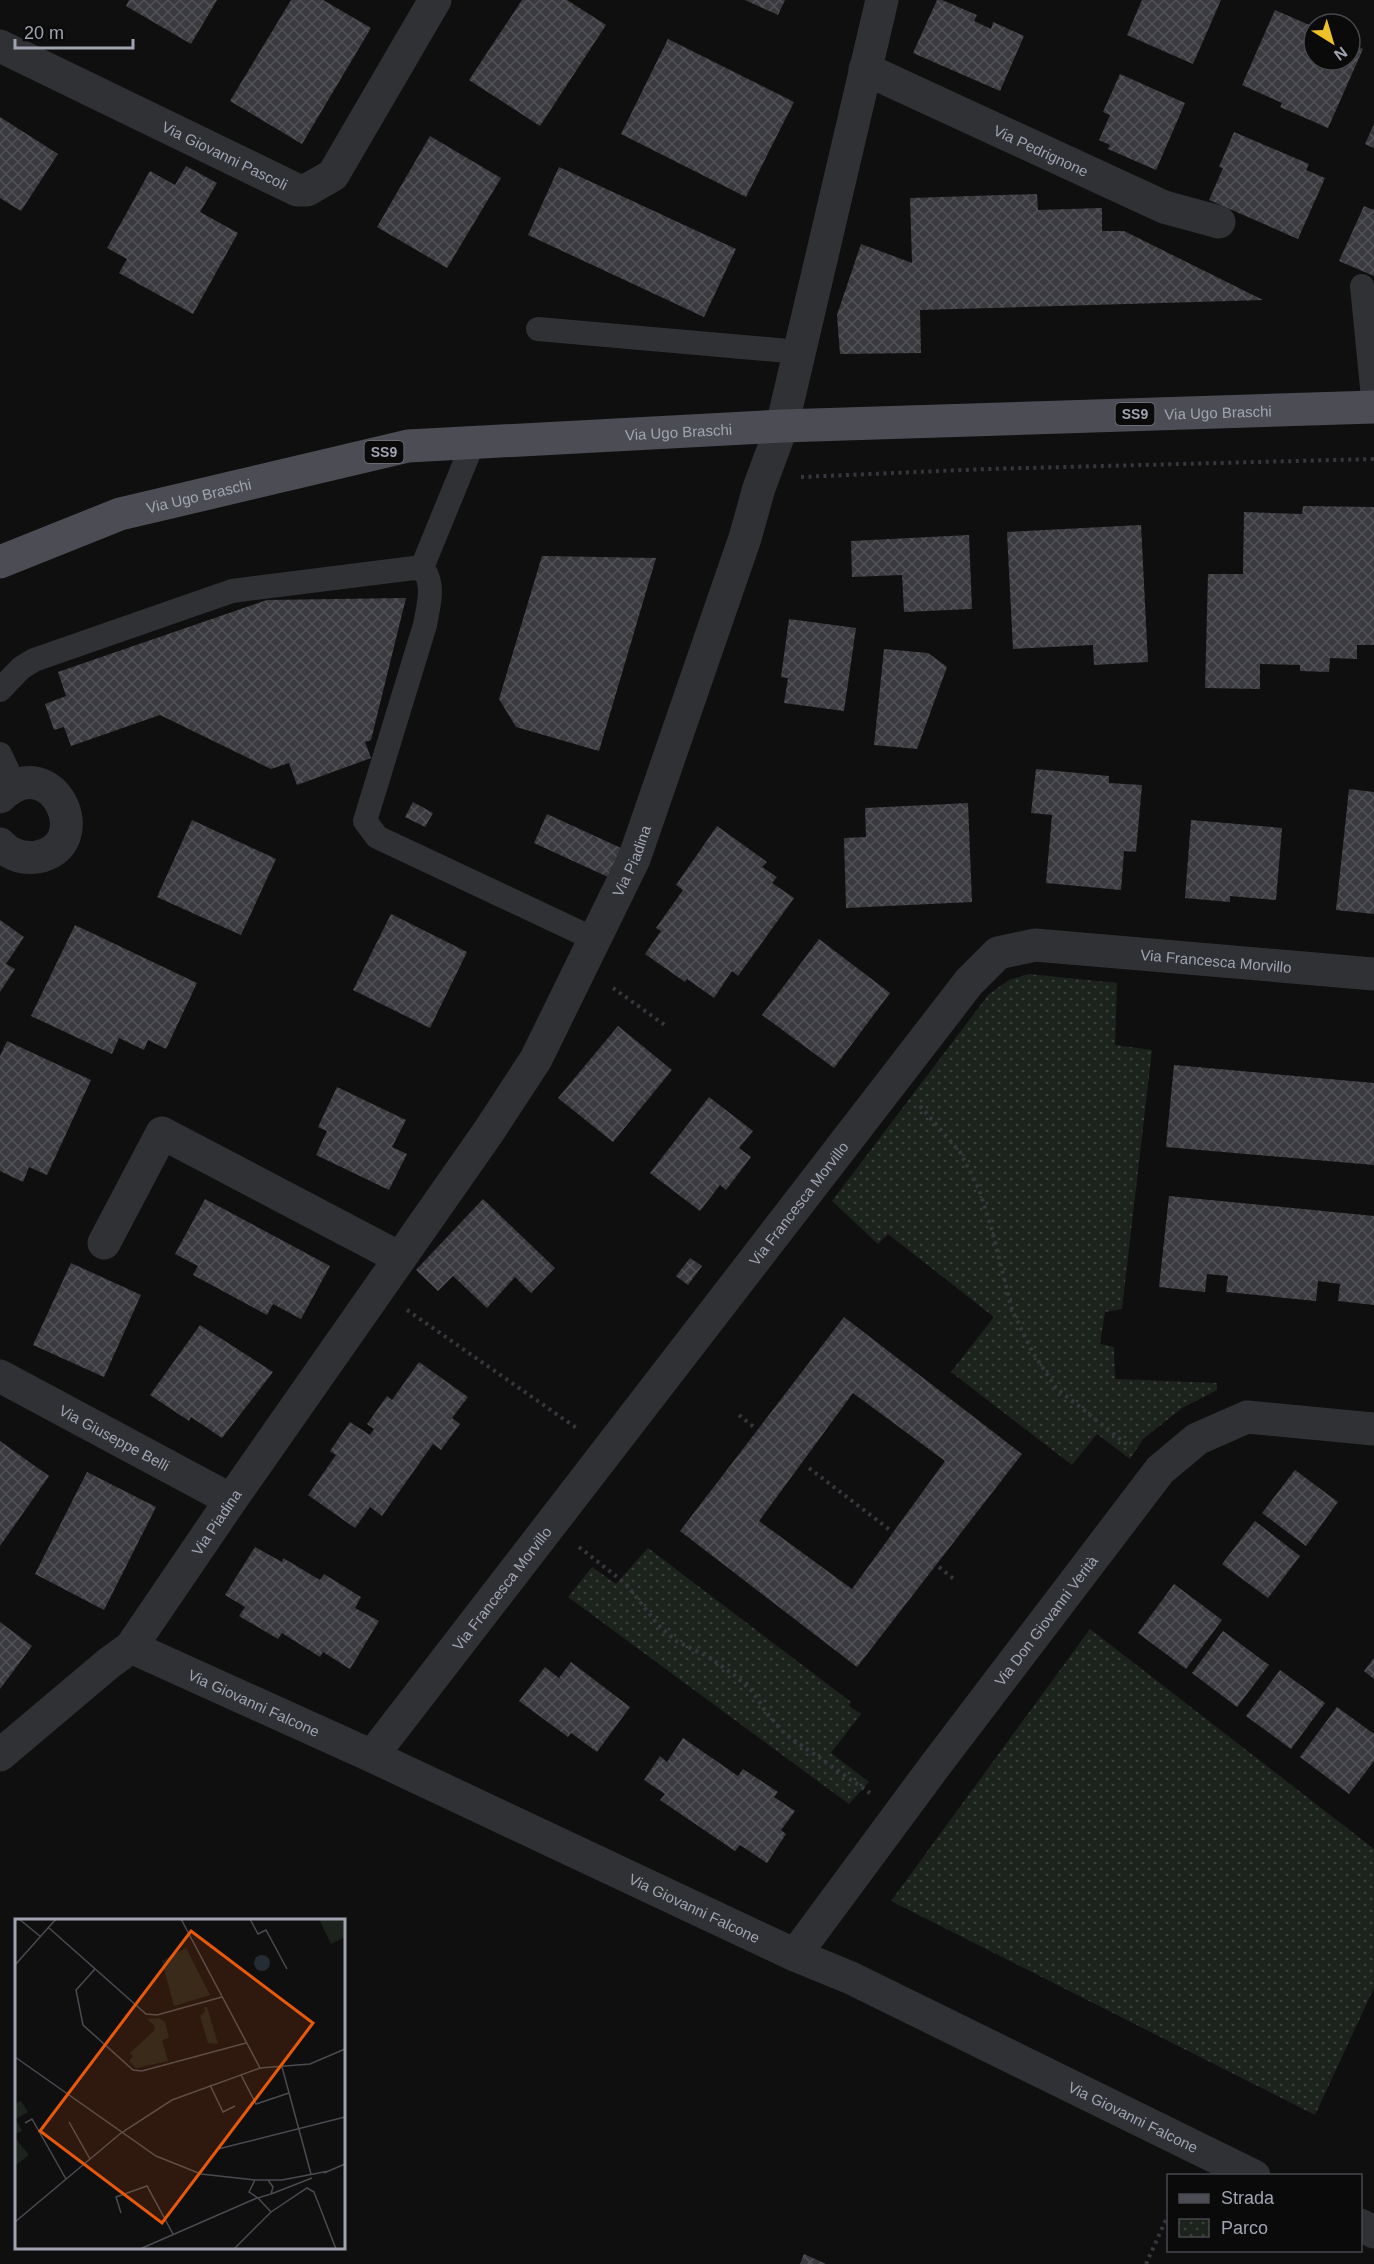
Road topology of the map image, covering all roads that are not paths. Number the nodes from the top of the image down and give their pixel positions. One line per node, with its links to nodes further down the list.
1 (435, 0): 3 (street, Via Giovanni Pascoli)
2 (882, 0): 4 (street)
3 (0, 46)
4 (865, 69): 5 (street, Via Pedrignone); 8 (street)
5 (1218, 222)
6 (1362, 286): 9 (lane, Via Ugo Braschi)
7 (538, 329): 8 (lane)
8 (800, 352): 10 (street)
9 (1374, 408): 10 (main road, Via Ugo Braschi / SS9)
10 (782, 426): 11 (main road, Via Ugo Braschi / SS9); 18 (street, Via Piadina)
11 (473, 442): 12 (main road, Via Ugo Braschi / SS9); 13 (lane)
12 (0, 562)
13 (421, 570): 14 (lane); 18 (lane)
14 (0, 690)
15 (0, 754): 16 (lane)
16 (7, 791): 17 (street)
17 (0, 844)
18 (589, 953): 21 (street, Via Piadina)
19 (1374, 974): 27 (street, Via Francesca Morvillo)
20 (104, 1243): 21 (street)
21 (400, 1258): 24 (street, Via Piadina)
22 (0, 1376): 24 (street, Via Giuseppe Belli)
23 (1374, 1429): 28 (street, Via Don Giovanni Verità)
24 (231, 1500): 25 (street, Via Piadina)
25 (131, 1647): 26 (street, Via Piadina); 27 (street, Via Giovanni Falcone)
26 (0, 1755)
27 (372, 1756): 28 (street, Via Giovanni Falcone)
28 (795, 1955): 29 (street, Via Giovanni Falcone)
29 (1252, 2174)

